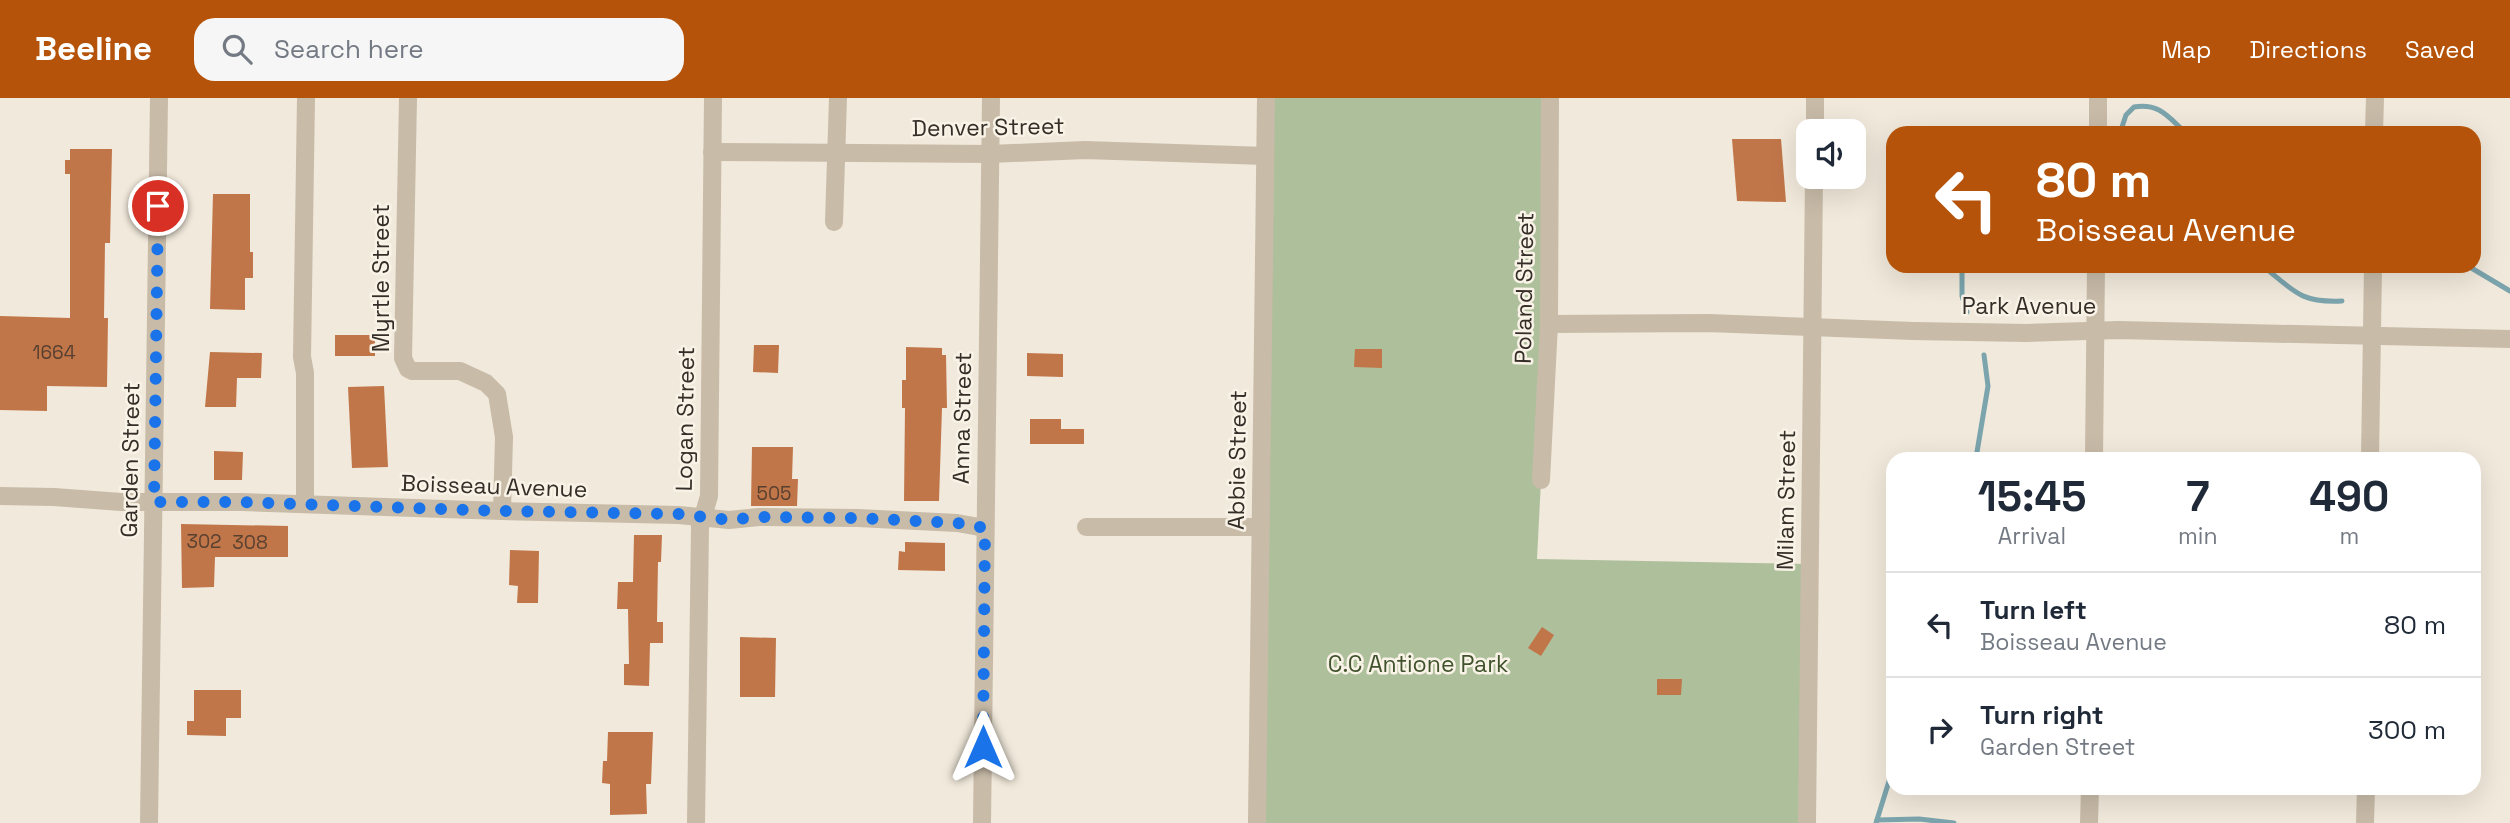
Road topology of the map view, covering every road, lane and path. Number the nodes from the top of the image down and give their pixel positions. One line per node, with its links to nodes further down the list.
1 (159, 98): 32 (street, Garden Street)
2 (306, 98): 33 (street)
3 (408, 98): 34 (street, Myrtle Street)
4 (713, 98): 15 (street, Logan Street)
5 (838, 98): 16 (street)
6 (991, 98): 17 (street, Anna Street)
7 (1266, 98): 18 (street, Abbie Street)
8 (1550, 98): 23 (street, Poland Street)
9 (1815, 98): 12 (street)
10 (2098, 98): 13 (street)
11 (2375, 98): 14 (street)
12 (1815, 119)
13 (2098, 126)
14 (2374, 126)
15 (712, 152): 16 (street, Denver Street); 35 (street, Logan Street)
16 (835, 153): 17 (street, Denver Street); 20 (street)
17 (990, 154): 18 (street, Denver Street); 38 (street, Anna Street)
18 (1265, 156): 37 (street, Abbie Street)
19 (1814, 189): 24 (street, Milam Street)
20 (834, 222)
21 (2096, 273): 25 (street)
22 (2373, 273): 26 (street)
23 (1549, 324): 24 (street, Park Avenue); 30 (street, Poland Street)
24 (1813, 326): 25 (street, Park Avenue); 45 (street, Milam Street)
25 (2095, 330): 26 (street, Park Avenue); 28 (street)
26 (2372, 338): 27 (street, Park Avenue); 29 (street)
27 (2510, 339)
28 (2094, 452)
29 (2370, 452)
30 (1541, 480)
31 (0, 496): 32 (street, Boisseau Avenue)
32 (154, 502): 33 (street, Boisseau Avenue); 41 (street, Garden Street)
33 (305, 504): 34 (street, Boisseau Avenue)
34 (502, 511): 35 (street, Boisseau Avenue)
35 (704, 517): 38 (street, Boisseau Avenue); 42 (street, Logan Street)
36 (1086, 527): 37 (street)
37 (1261, 527): 44 (street, Abbie Street)
38 (985, 528): 43 (street, Anna Street)
39 (2090, 795): 46 (street)
40 (2366, 795): 47 (street)
41 (149, 823)
42 (696, 823)
43 (982, 823)
44 (1257, 823)
45 (1808, 823)
46 (2089, 823)
47 (2365, 823)

